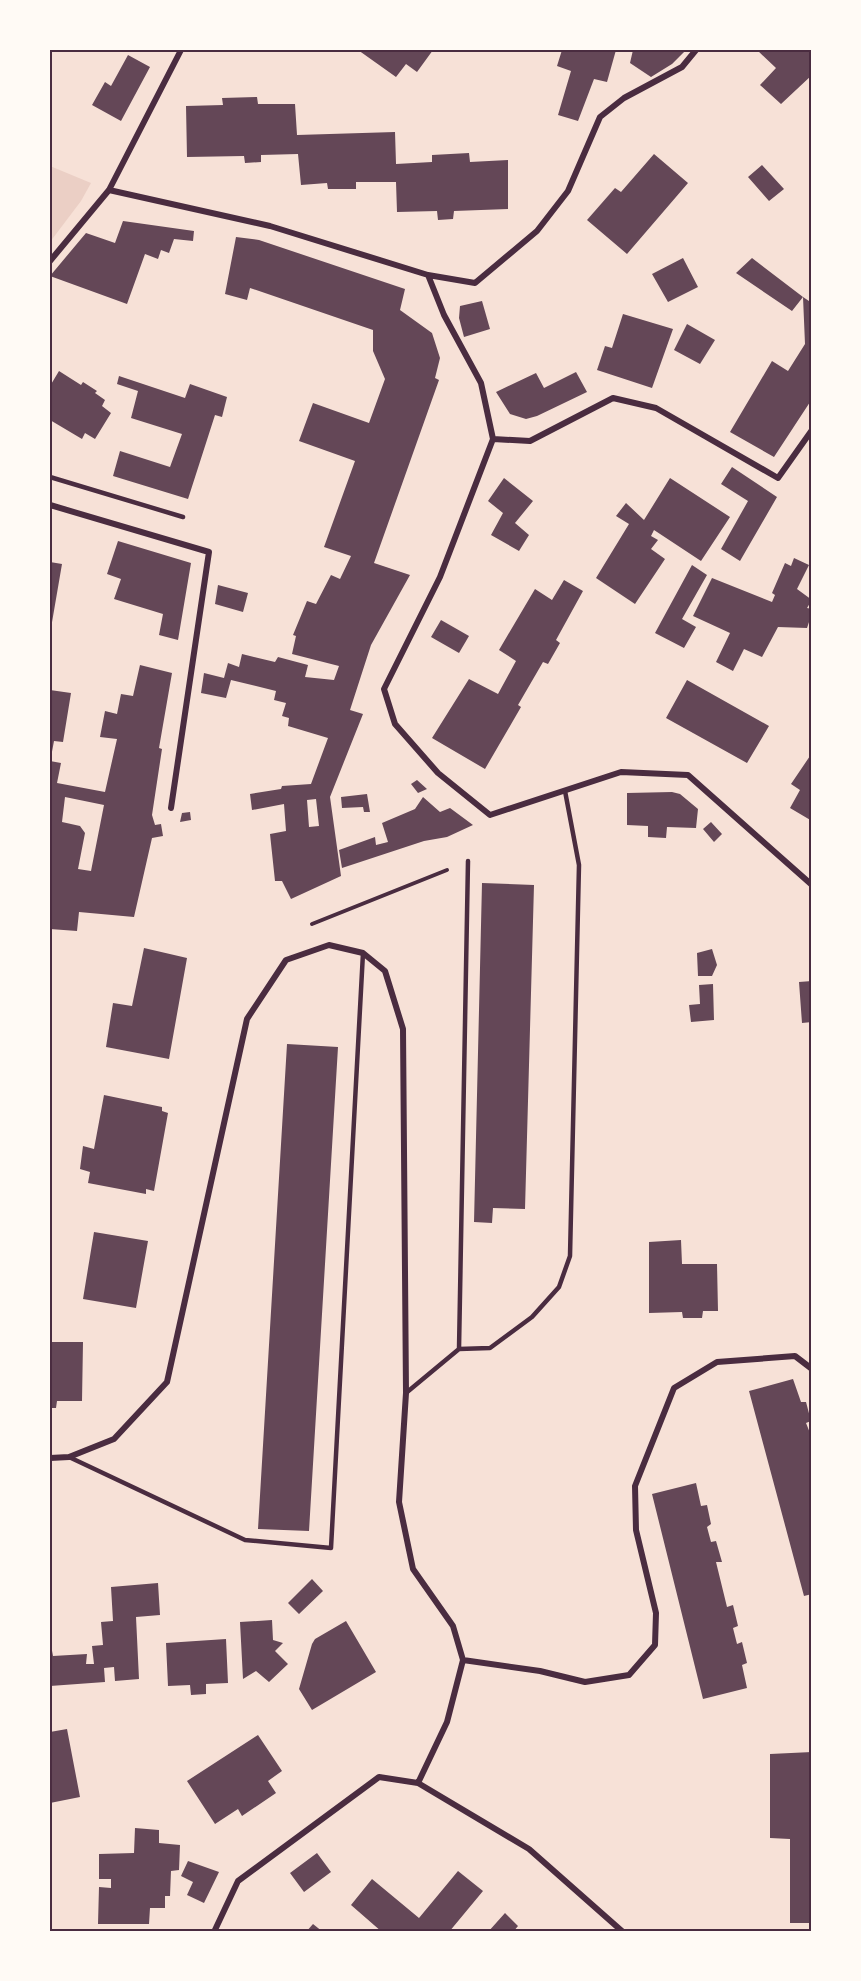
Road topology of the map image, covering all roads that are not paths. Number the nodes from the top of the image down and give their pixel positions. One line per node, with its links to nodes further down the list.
1 (181, 50): 3 (street)
2 (696, 50): 5 (street)
3 (109, 190): 4 (street); 5 (street)
4 (50, 261)
5 (428, 274): 7 (street)
6 (812, 430): 7 (street)
7 (493, 439): 11 (street)
8 (50, 477): 10 (lane)
9 (50, 505): 12 (street)
10 (183, 517)
11 (566, 791): 14 (street); 16 (lane)
12 (171, 808)
13 (468, 861): 16 (lane)
14 (812, 885)
15 (363, 952): 18 (street); 19 (street); 19 (lane)
16 (459, 1349): 18 (lane)
17 (812, 1369): 21 (street)
18 (406, 1393): 21 (street)
19 (69, 1457): 20 (street)
20 (50, 1458)
21 (463, 1660): 22 (street)
22 (418, 1783): 23 (street); 24 (street)
23 (214, 1932)
24 (623, 1932)

